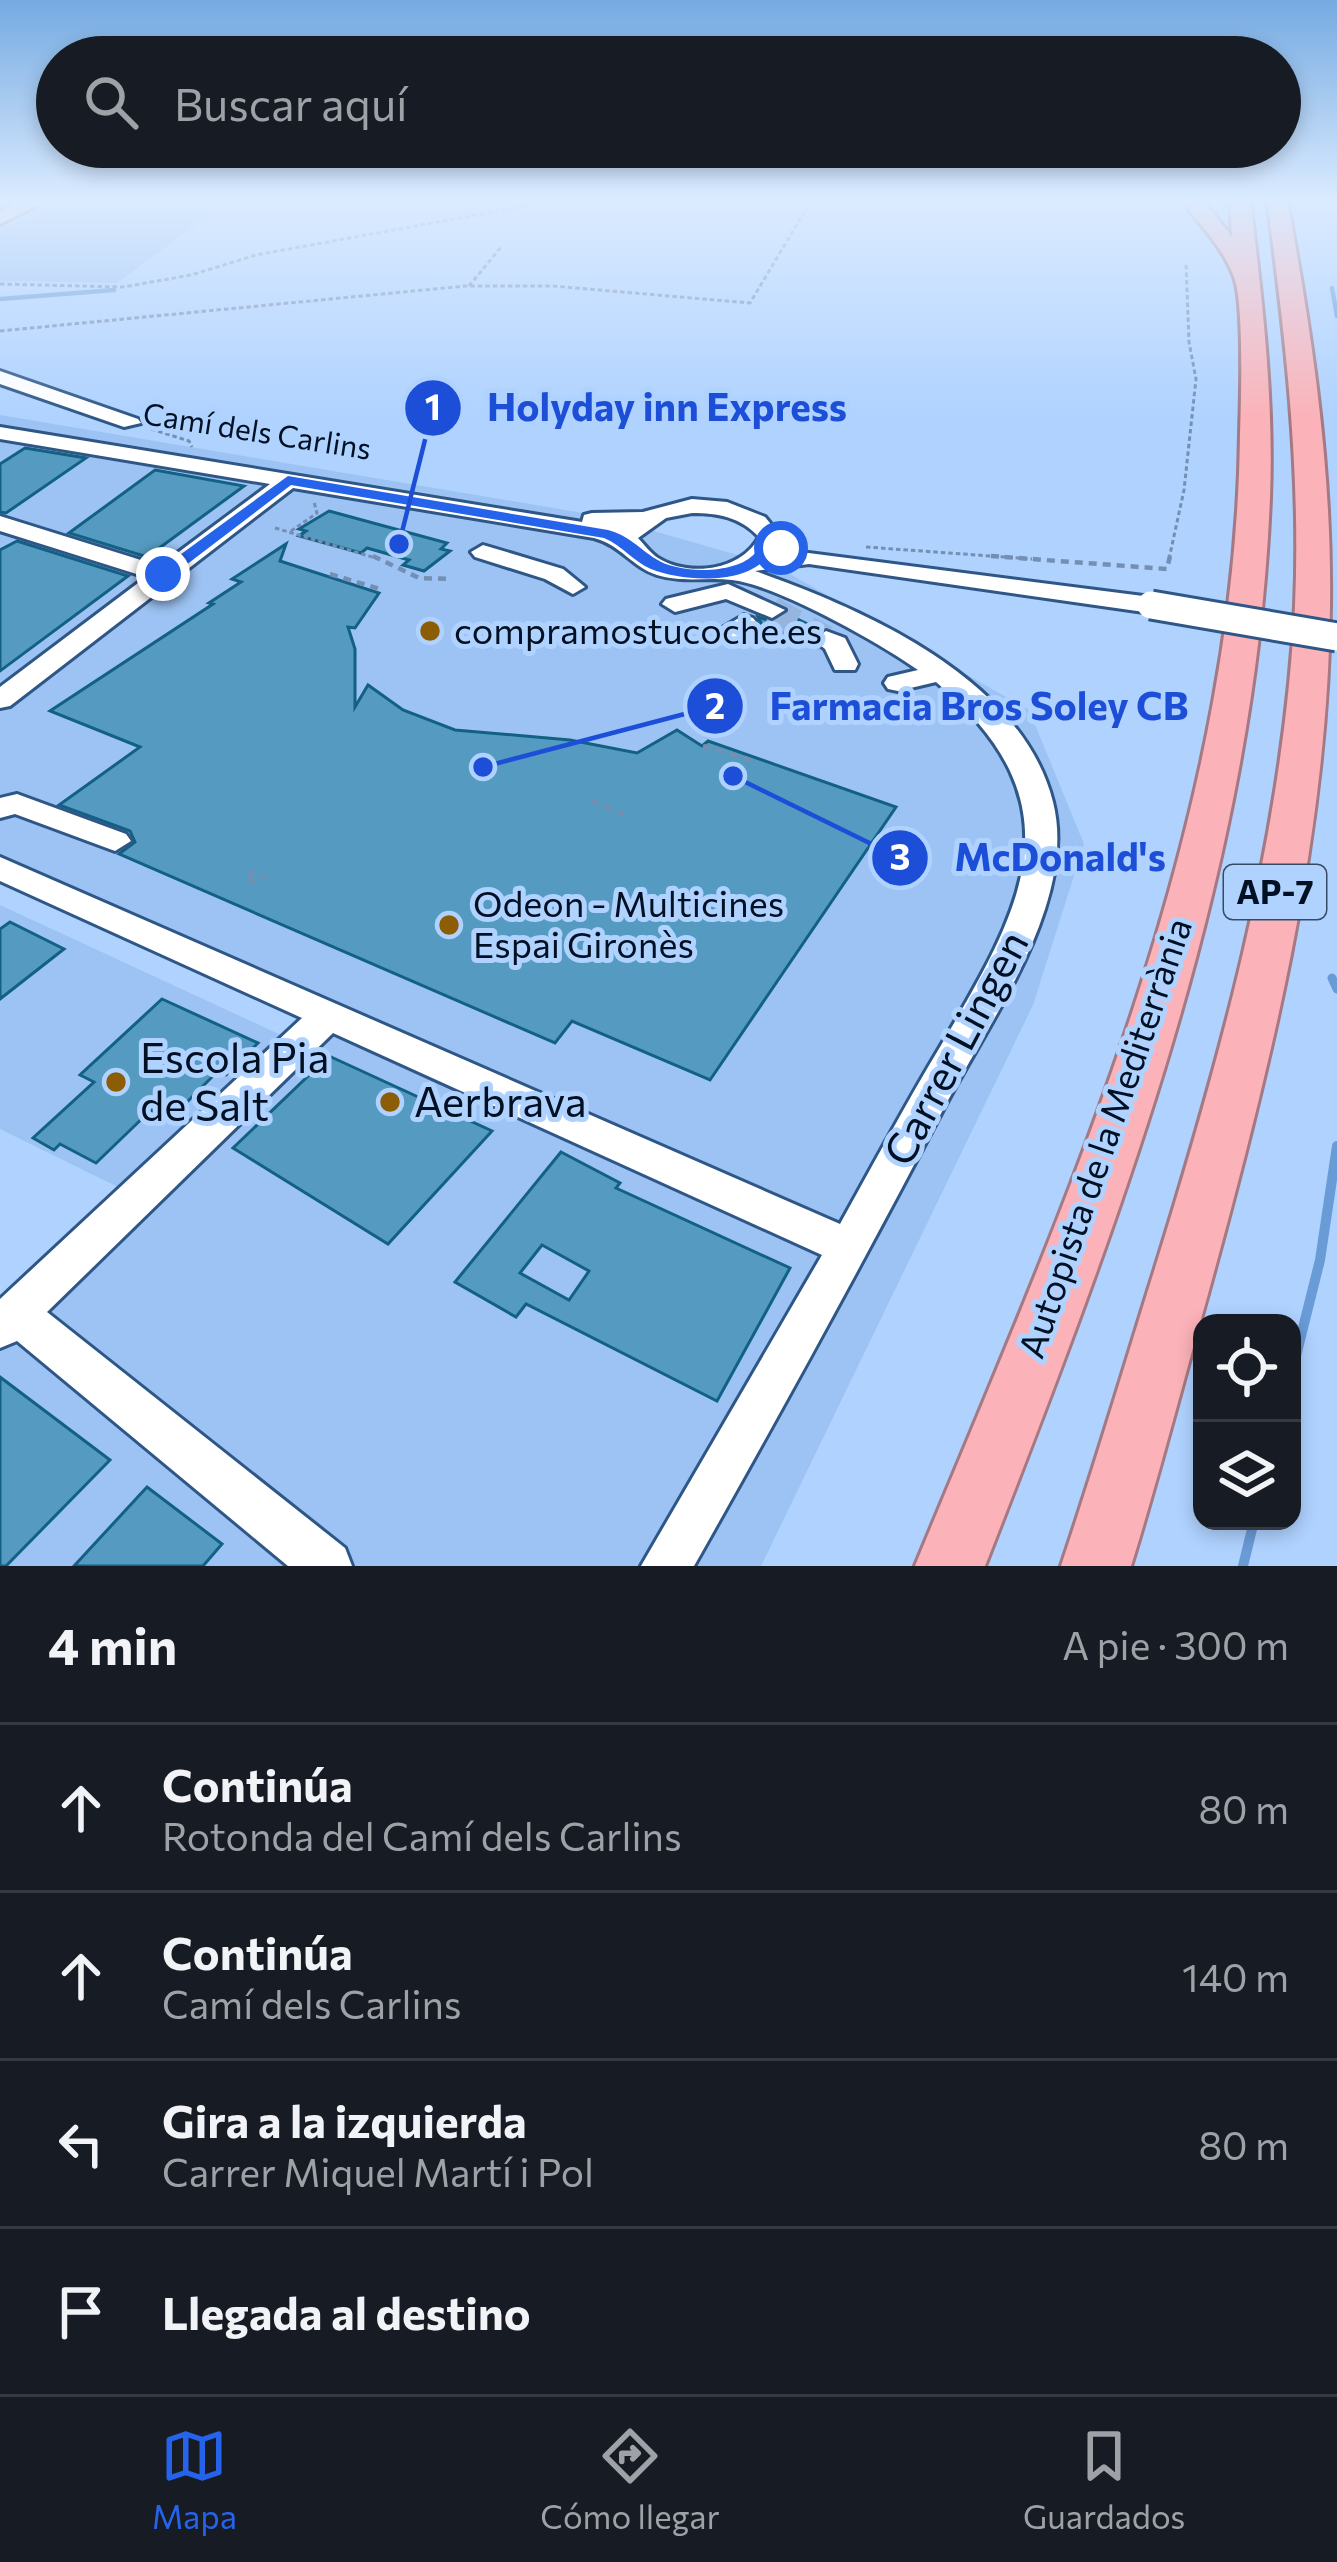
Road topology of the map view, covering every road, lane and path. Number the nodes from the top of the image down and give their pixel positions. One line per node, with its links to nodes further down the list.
1 (200, 272): 8 (path)
2 (480, 272): 9 (path)
3 (768, 272): 9 (path)
4 (1186, 272): 24 (path)
5 (1242, 272): 11 (highway)
6 (1261, 272): 11 (highway, Autopista de la Mediterrània / AP-7)
7 (1285, 272): 56 (highway, Autopista de la Mediterrània / AP-7)
8 (0, 284)
9 (469, 286): 10 (path)
10 (0, 331)
11 (1253, 340): 55 (highway, Autopista de la Mediterrània / AP-7)
12 (0, 376): 13 (street)
13 (130, 423): 15 (path)
14 (0, 429): 16 (street, Camí dels Carlins); 18 (street, Camí dels Carlins)
15 (159, 442)
16 (288, 481): 23 (street, Camí dels Carlins); 28 (street)
17 (313, 497): 21 (path)
18 (646, 519): 22 (street, Camí dels Carlins); 23 (street)
19 (0, 523): 28 (street)
20 (275, 528): 21 (path)
21 (291, 531): 30 (path)
22 (769, 539): 26 (street); 27 (street)
23 (631, 544): 27 (street, Camí dels Carlins)
24 (855, 547)
25 (483, 552): 31 (street)
26 (809, 557): 27 (street); 35 (street, bridge)
27 (742, 566): 38 (street, Carrer Lingen)
28 (163, 574): 40 (street)
29 (330, 574): 32 (path)
30 (452, 579)
31 (573, 587)
32 (380, 590)
33 (675, 604): 34 (street)
34 (756, 617)
35 (1337, 638)
36 (826, 639): 37 (street)
37 (845, 664)
38 (941, 672): 39 (street); 51 (street, Carrer Lingen)
39 (898, 683)
40 (0, 700)
41 (703, 746): 42 (path)
42 (754, 761)
43 (591, 801): 45 (path)
44 (0, 808): 46 (street)
45 (624, 814)
46 (115, 841)
47 (0, 868): 50 (street)
48 (255, 871): 49 (path)
49 (264, 876)
50 (330, 1014): 51 (street); 52 (street)
51 (850, 1249): 54 (street, Carrer Lingen)
52 (8, 1321): 53 (street)
53 (327, 1566)
54 (666, 1566)
55 (950, 1566)
56 (1096, 1566)

